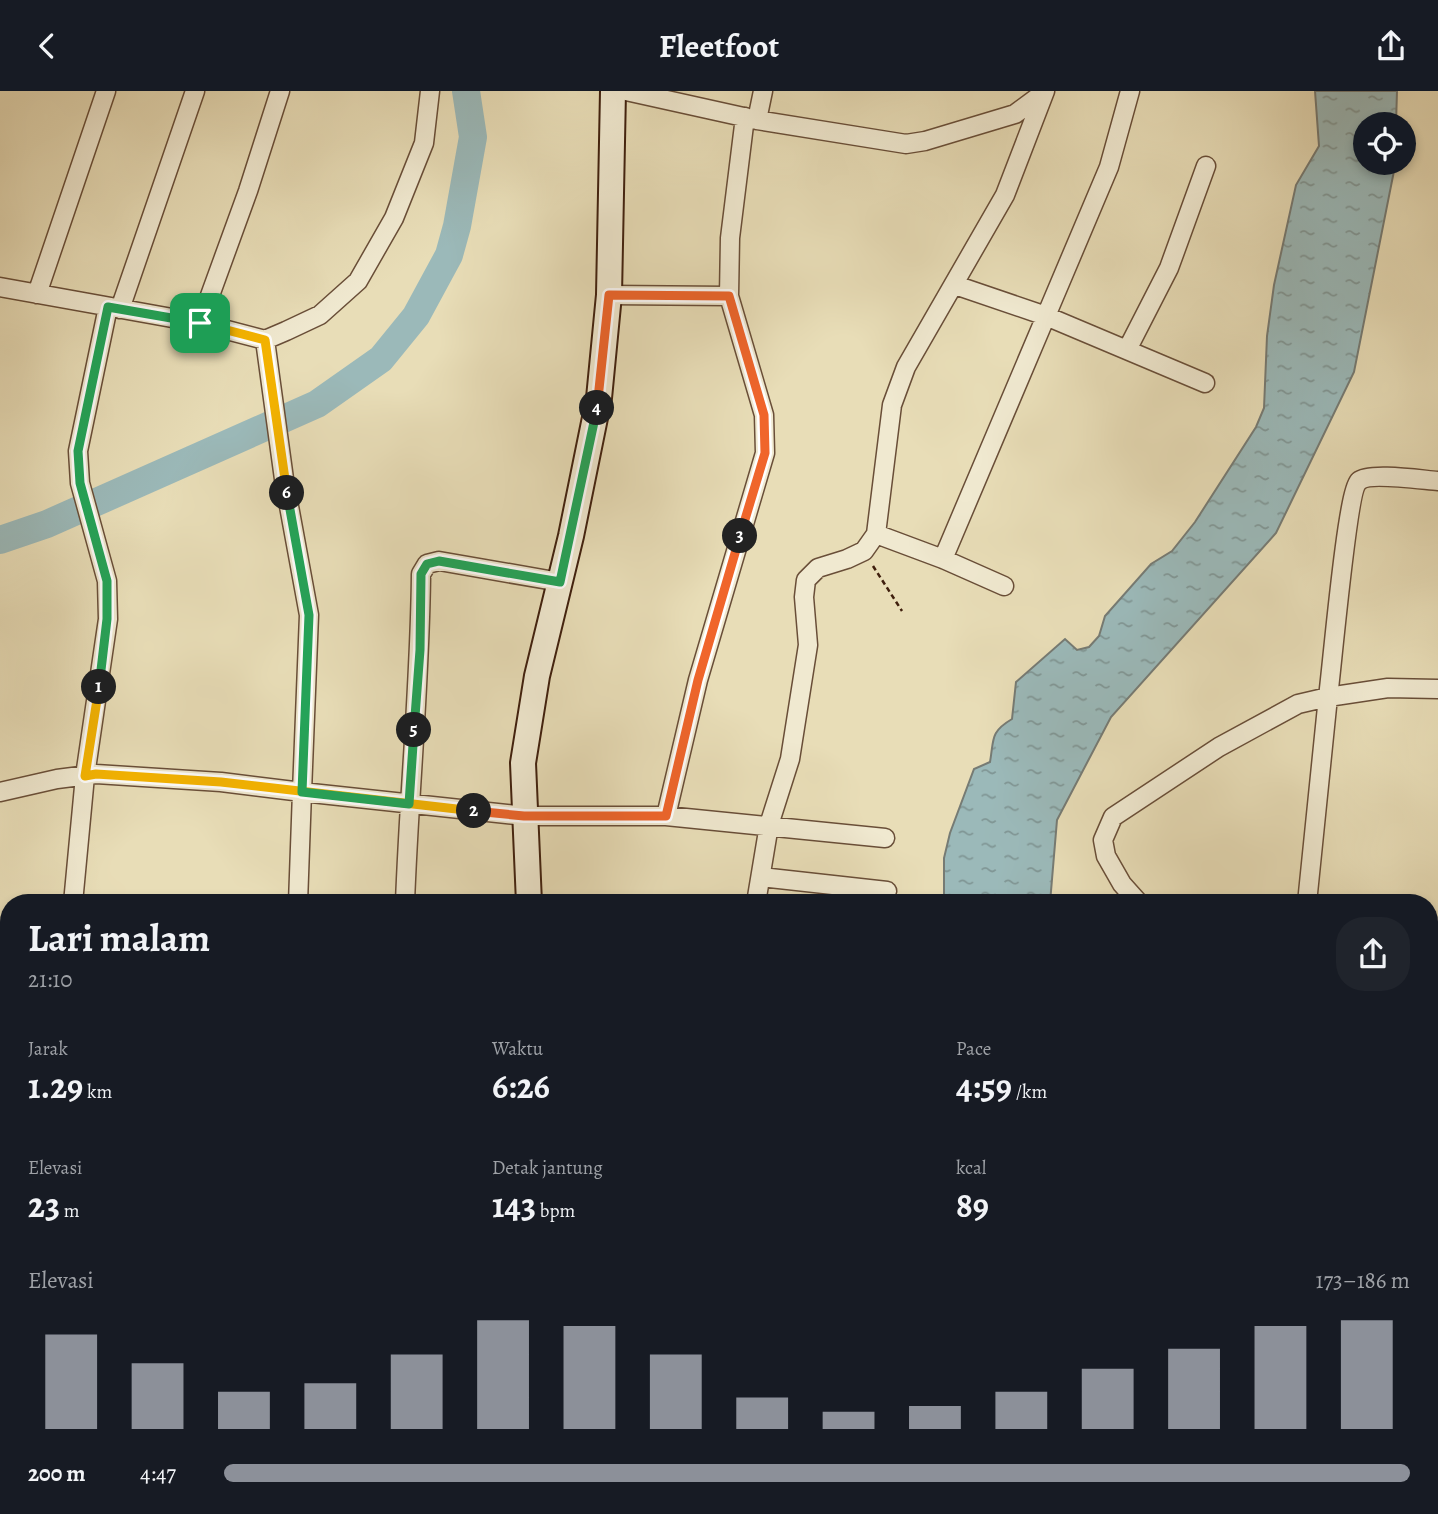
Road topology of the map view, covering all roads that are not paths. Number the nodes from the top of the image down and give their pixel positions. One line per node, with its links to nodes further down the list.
1 (106, 91): 14 (street)
2 (195, 91): 17 (street)
3 (280, 91): 19 (street)
4 (430, 91): 20 (street)
5 (613, 91): 15 (street)
6 (626, 91): 10 (street)
7 (763, 91): 10 (street)
8 (1130, 91): 18 (street)
9 (1045, 92): 10 (street); 12 (street)
10 (751, 118): 16 (street)
11 (1206, 166): 21 (street)
12 (955, 285): 18 (street); 24 (street)
13 (0, 287): 14 (street)
14 (37, 294): 17 (street)
15 (609, 295): 16 (street); 26 (street)
16 (729, 296): 35 (street)
17 (114, 308): 19 (street); 30 (street)
18 (1046, 316): 21 (street); 25 (street)
19 (200, 323): 20 (street)
20 (265, 340): 32 (street)
21 (1127, 350): 22 (street)
22 (1205, 383)
23 (1438, 481): 29 (street)
24 (876, 534): 25 (street); 36 (street)
25 (943, 559): 27 (street)
26 (560, 582): 33 (street); 34 (street)
27 (1004, 586)
28 (1438, 689): 29 (street)
29 (1328, 697): 45 (street); 46 (street)
30 (85, 776): 31 (street); 32 (street); 40 (street)
31 (0, 792)
32 (302, 792): 33 (street); 41 (street)
33 (409, 804): 34 (street); 42 (street)
34 (524, 816): 35 (street); 43 (street)
35 (666, 816): 36 (street)
36 (769, 825): 37 (street); 38 (street)
37 (885, 838)
38 (761, 877): 39 (street); 44 (street)
39 (887, 891)
40 (74, 894)
41 (298, 894)
42 (405, 894)
43 (528, 894)
44 (758, 894)
45 (1131, 894)
46 (1308, 894)

